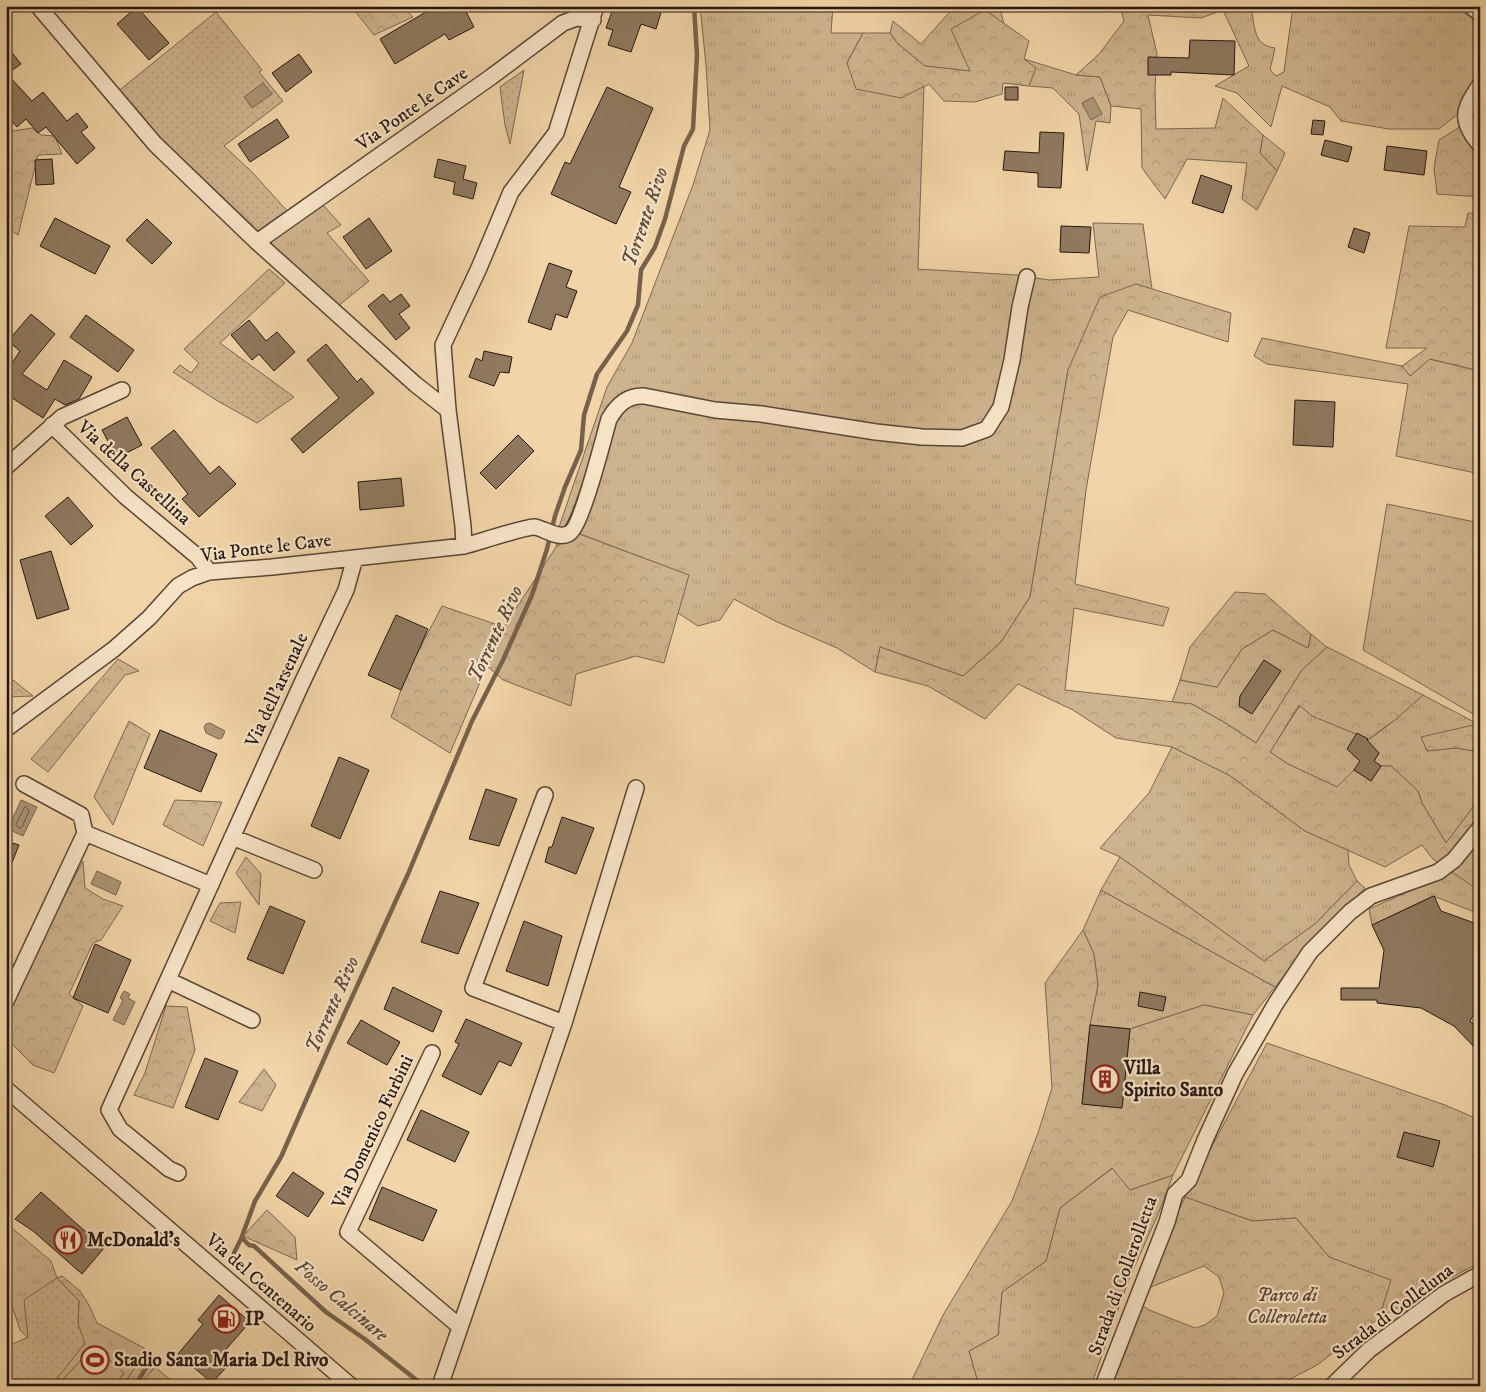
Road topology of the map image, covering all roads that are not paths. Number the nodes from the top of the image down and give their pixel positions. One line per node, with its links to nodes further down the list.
1 (38, 6): 7 (street)
2 (1471, 6): 4 (street)
3 (594, 13): 7 (street, Via Ponte le Cave); 10 (street, Via Ponte le Cave)
4 (1480, 14)
5 (1480, 85): 6 (street)
6 (1480, 145)
7 (257, 242): 10 (street)
8 (1027, 277): 13 (street, Via Ponte le Cave)
9 (122, 390): 11 (street, Via della Castellina)
10 (448, 410): 13 (street, Via Ponte le Cave)
11 (52, 425): 12 (street, Via della Castellina); 15 (street, Via della Castellina)
12 (6, 467)
13 (464, 546): 14 (street, Via Ponte le Cave)
14 (354, 558): 15 (street, Via Ponte le Cave); 22 (street, Via dell'arsenale)
15 (209, 572): 16 (street, Via Ponte le Cave)
16 (6, 729)
17 (24, 784): 21 (street)
18 (636, 788): 28 (street)
19 (545, 795): 28 (street)
20 (1480, 828): 38 (street, Strada di Collerolletta)
21 (85, 833): 24 (street); 26 (street)
22 (232, 837): 23 (street); 24 (street, Via dell'arsenale)
23 (314, 870)
24 (211, 885): 25 (street, Via dell'arsenale)
25 (168, 980): 27 (street); 33 (street, Via dell'arsenale)
26 (6, 1001)
27 (252, 1020)
28 (564, 1023): 35 (street)
29 (432, 1053): 35 (street, Via Domenico Furbini)
30 (6, 1080): 32 (street)
31 (6, 1089): 32 (street)
32 (33, 1112): 36 (street, Via del Centenario)
33 (178, 1173)
34 (1480, 1274): 39 (street, Strada di Colleluna)
35 (459, 1326): 37 (street)
36 (351, 1386)
37 (440, 1386)
38 (1104, 1386)
39 (1332, 1386)

